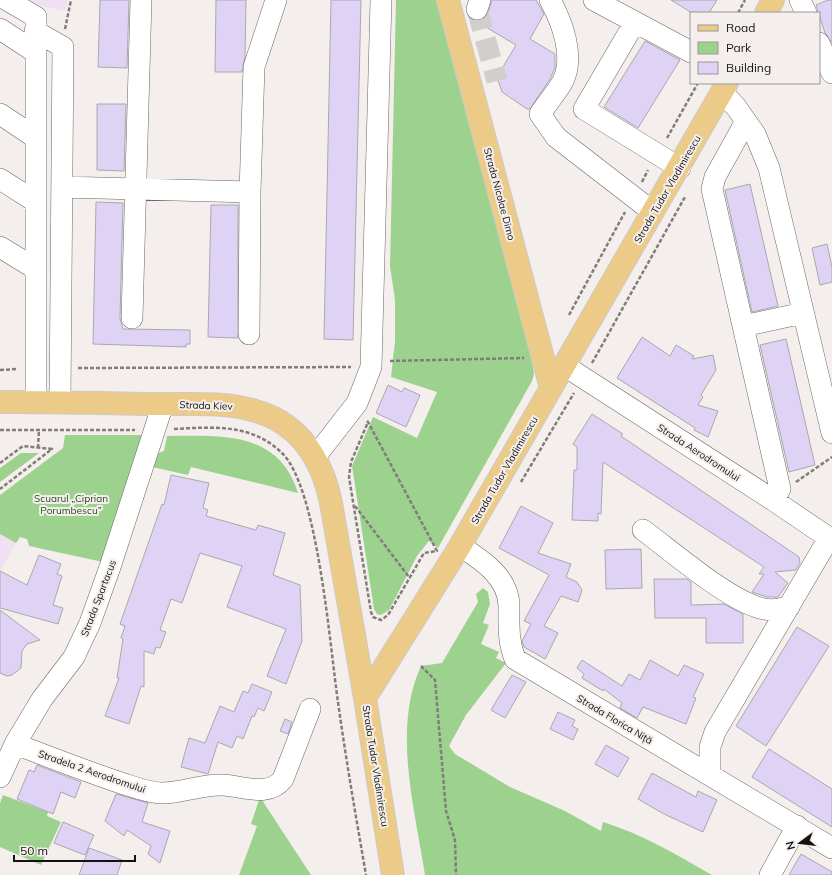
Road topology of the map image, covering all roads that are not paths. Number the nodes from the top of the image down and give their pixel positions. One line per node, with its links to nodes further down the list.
1 (7, 0): 14 (street)
2 (141, 0): 26 (street)
3 (276, 0): 27 (street)
4 (381, 0): 43 (street)
5 (448, 0): 37 (main road, Strada Nicolae Dimo)
6 (550, 0): 29 (street)
7 (594, 0): 12 (street)
8 (773, 0): 10 (main road)
9 (800, 0): 11 (street)
10 (767, 12)
11 (806, 12)
12 (635, 22): 16 (street); 23 (street)
13 (0, 29): 17 (street)
14 (35, 31): 17 (street); 25 (street)
15 (820, 45): 18 (street)
16 (690, 51)
17 (35, 52): 22 (street)
18 (832, 72)
19 (725, 88): 21 (street); 23 (main road, Strada Tudor Vladimirescu)
20 (0, 114): 22 (street)
21 (746, 121): 32 (street); 34 (street)
22 (36, 138): 28 (street)
23 (680, 168): 29 (main road, Strada Tudor Vladimirescu)
24 (0, 179): 28 (street)
25 (62, 187): 26 (street); 40 (street)
26 (137, 189): 27 (street); 33 (street)
27 (250, 192): 35 (street)
28 (36, 202): 31 (street)
29 (653, 212): 36 (main road, Strada Tudor Vladimirescu)
30 (0, 247): 31 (street)
31 (36, 269): 39 (street)
32 (803, 313): 34 (street); 42 (street)
33 (132, 318)
34 (743, 326): 44 (street)
35 (249, 334)
36 (565, 366): 37 (main road, Strada Tudor Vladimirescu); 44 (street, Strada Aerodromului)
37 (551, 388): 47 (main road, Strada Tudor Vladimirescu)
38 (0, 402): 39 (main road, Strada Kiev)
39 (36, 402): 40 (main road, Strada Kiev)
40 (60, 402): 41 (main road, Strada Kiev)
41 (163, 404): 43 (main road, Strada Kiev); 51 (street, Strada Spartacus)
42 (832, 433)
43 (315, 457): 49 (main road, Strada Kiev)
44 (774, 500): 46 (street, Strada Aerodromului)
45 (643, 530): 48 (street)
46 (831, 539): 48 (street)
47 (460, 546): 49 (main road, Strada Tudor Vladimirescu); 52 (street, Strada Florica Niță)
48 (789, 607): 52 (street)
49 (365, 698): 56 (main road, Strada Tudor Vladimirescu)
50 (310, 709): 51 (street, Stradela 2 Aerodromului)
51 (15, 744): 53 (street, Strada Spartacus)
52 (710, 775): 54 (street, Strada Florica Niță)
53 (0, 777)
54 (797, 826): 55 (street, Strada Florica Niță); 57 (street)
55 (832, 848)
56 (393, 875)
57 (770, 875)

